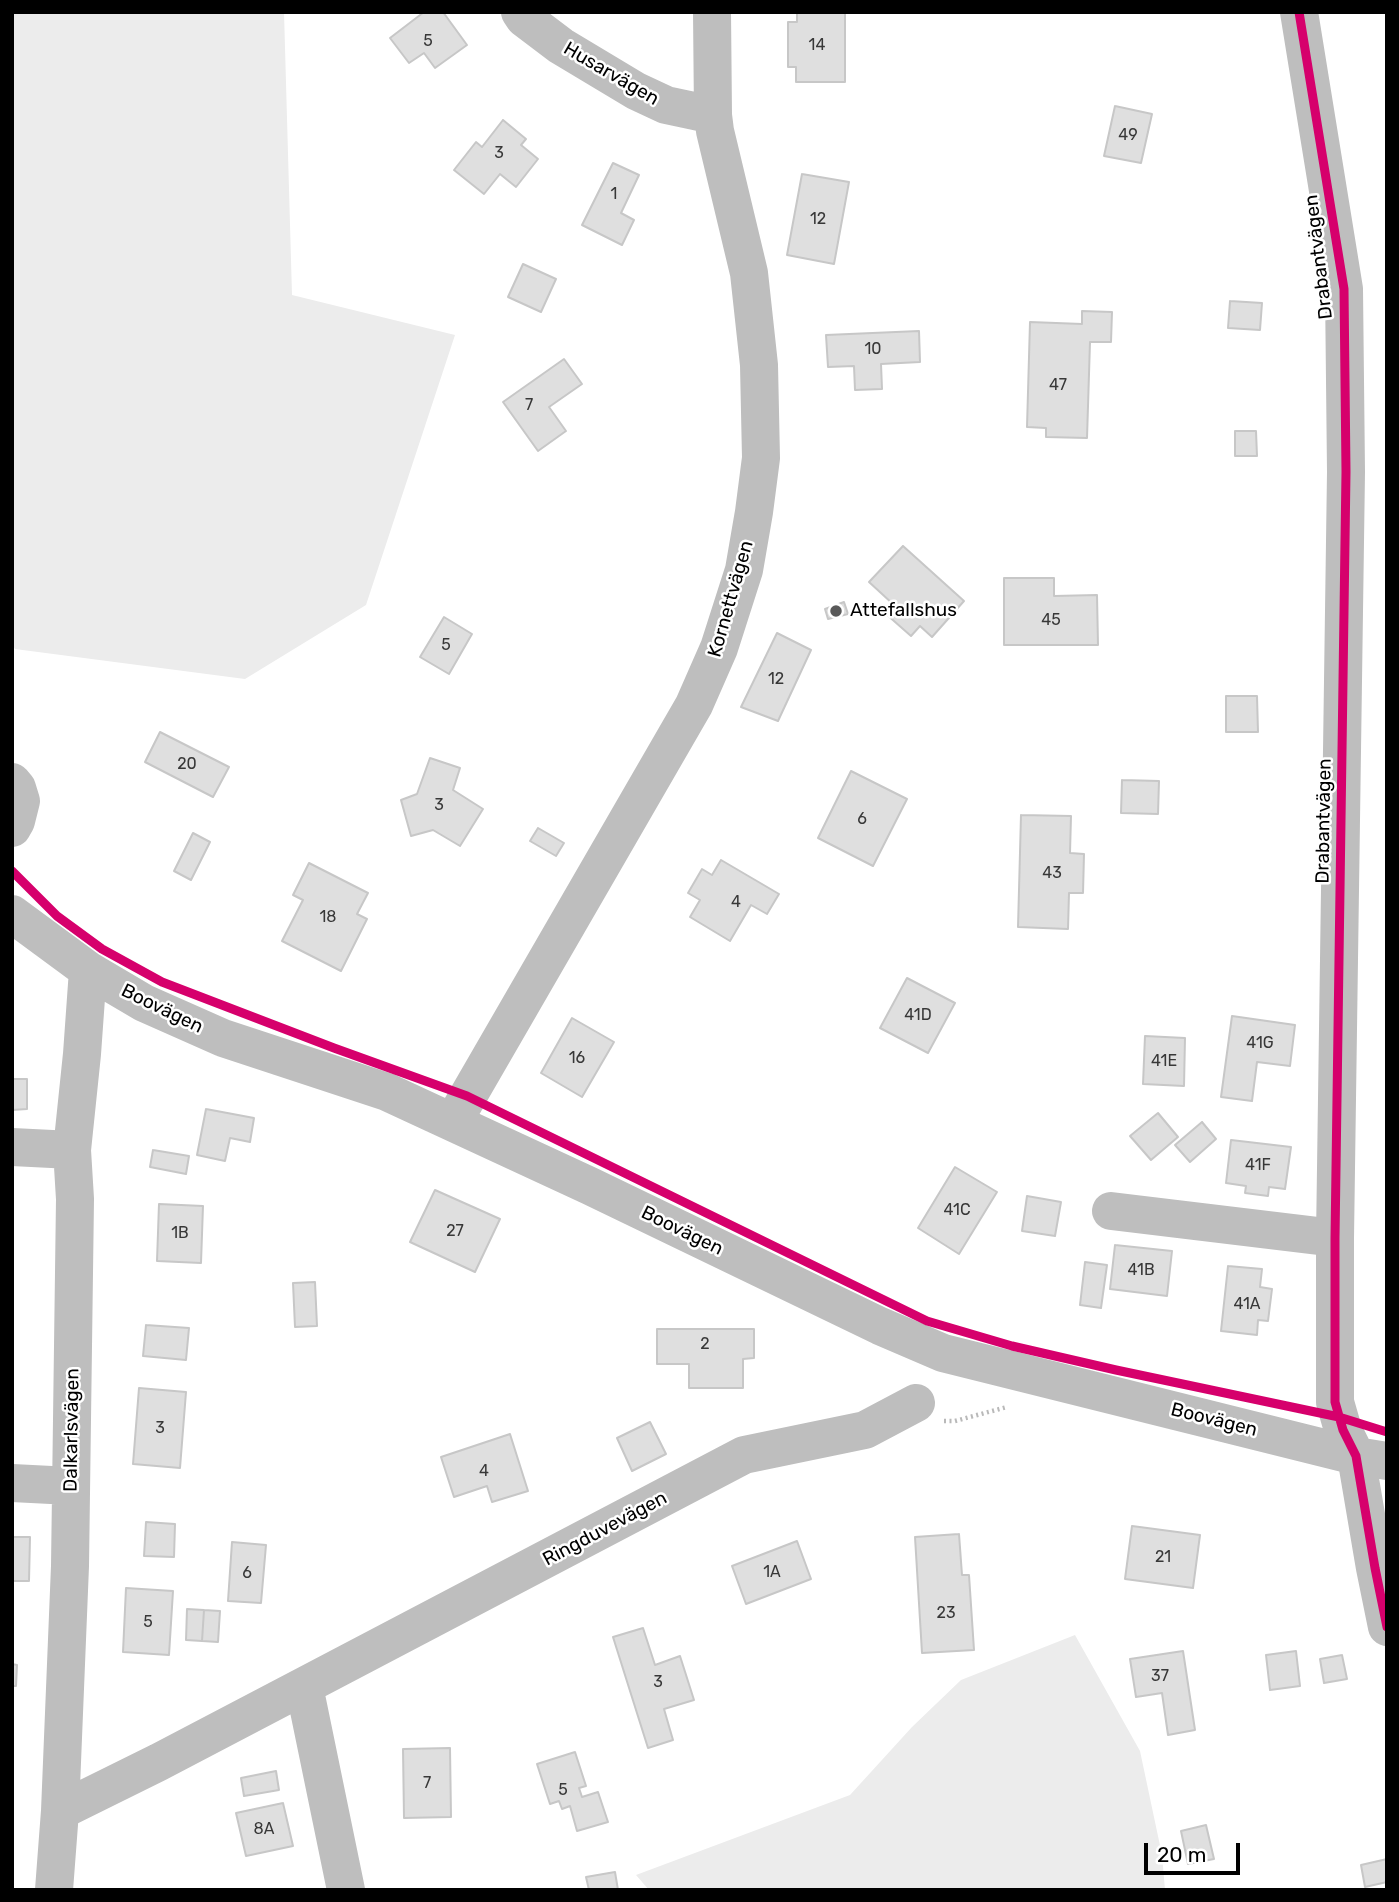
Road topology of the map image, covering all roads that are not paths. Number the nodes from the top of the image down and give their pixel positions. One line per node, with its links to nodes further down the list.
1 (520, 12): 4 (street, Husarvägen)
2 (712, 12): 4 (street, Kornettvägen)
3 (1299, 12): 13 (street, Drabantvägen)
4 (713, 115): 9 (street, Kornettvägen)
5 (12, 782): 6 (street)
6 (12, 828)
7 (12, 914): 8 (street, Boovägen)
8 (88, 970): 9 (street, Boovägen); 11 (street, Dalkarlsvägen)
9 (453, 1122): 15 (street, Boovägen)
10 (12, 1147): 11 (street)
11 (72, 1150): 17 (street, Dalkarlsvägen)
12 (1111, 1211): 13 (street)
13 (1335, 1238): 15 (street, Drabantvägen)
14 (916, 1403): 19 (street, Ringduvevägen)
15 (1371, 1459): 18 (street, Drabantvägen)
16 (12, 1483): 17 (street)
17 (71, 1486): 20 (street, Dalkarlsvägen)
18 (1387, 1627)
19 (304, 1686): 20 (street, Ringduvevägen); 22 (street)
20 (60, 1811): 21 (street, Dalkarlsvägen)
21 (54, 1890)
22 (346, 1890)

